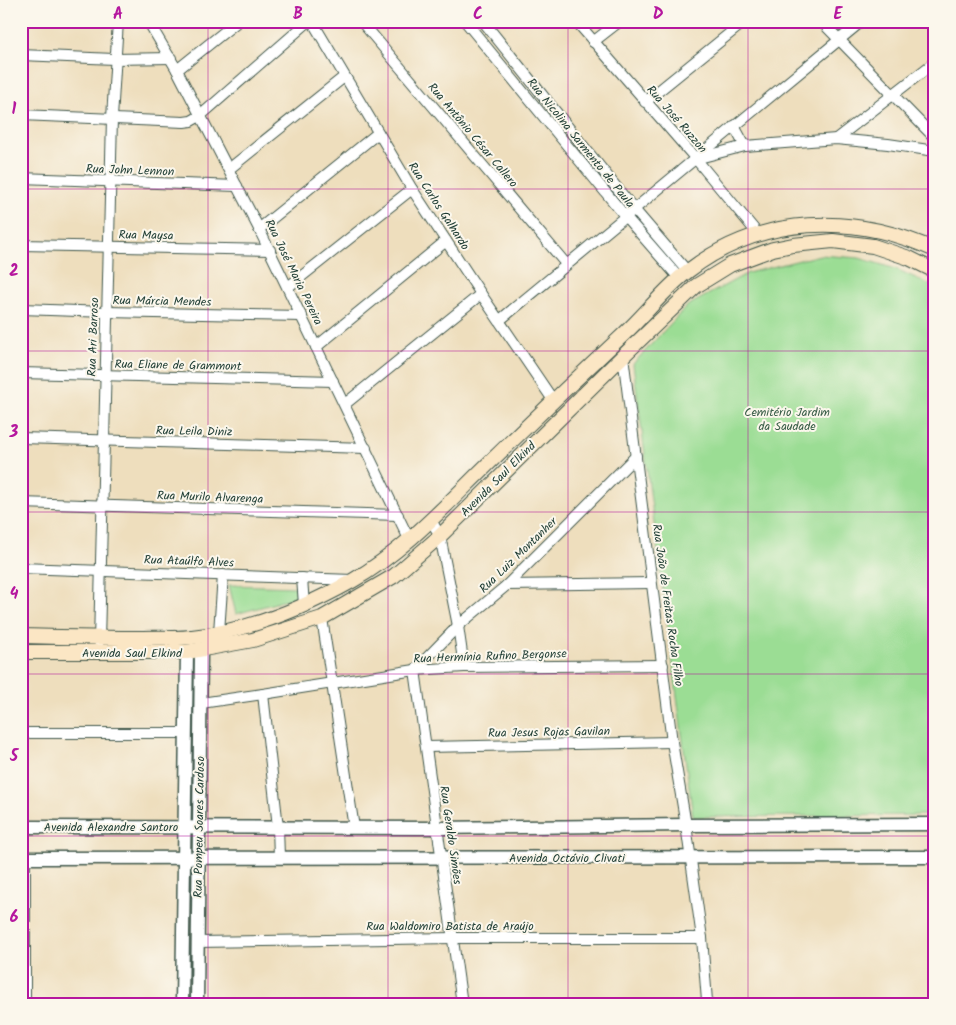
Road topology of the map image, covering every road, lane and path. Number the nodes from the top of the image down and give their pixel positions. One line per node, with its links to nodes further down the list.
1 (118, 21): 17 (street, Rua Ari Barroso)
2 (238, 21): 19 (street)
3 (310, 21): 20 (street, Rua Carlos Galhardo); 24 (street)
4 (361, 21): 47 (street, Rua Antônio César Callero)
5 (465, 21): 39 (street, Rua Nicolina Sarmento de Paula)
6 (483, 21): 38 (street, Rua Nicolina Sarmento de Paula)
7 (576, 21): 14 (street, Rua José Ruzzon)
8 (620, 21): 14 (street)
9 (745, 21): 22 (street)
10 (821, 21): 13 (street)
11 (862, 21): 13 (street)
12 (152, 23): 16 (street, Rua José Maria Pereira)
13 (839, 40): 21 (street); 26 (street)
14 (593, 42): 22 (street, Rua José Ruzzon)
15 (21, 55): 17 (street)
16 (170, 58): 17 (street); 19 (street, Rua José Maria Pereira)
17 (114, 59): 25 (street, Rua Ari Barroso)
18 (935, 62): 21 (street)
19 (177, 70): 24 (street, Rua José Maria Pereira)
20 (344, 77): 27 (street, Rua Carlos Galhardo); 33 (street)
21 (893, 95): 28 (street); 29 (street)
22 (645, 102): 32 (street, Rua José Ruzzon)
23 (21, 115): 25 (street)
24 (200, 116): 25 (street); 33 (street, Rua José Maria Pereira)
25 (112, 118): 35 (street, Rua Ari Barroso)
26 (734, 126): 30 (street); 32 (street)
27 (378, 133): 37 (street, Rua Carlos Galhardo); 40 (street)
28 (935, 138)
29 (836, 139): 30 (street); 31 (street)
30 (745, 146): 32 (street)
31 (935, 151)
32 (696, 159): 38 (street); 41 (street, Rua José Ruzzon)
33 (229, 169): 36 (street, Rua José Maria Pereira)
34 (21, 178): 35 (street, Rua John Lennon)
35 (111, 182): 36 (street, Rua John Lennon); 44 (street, Rua Ari Barroso)
36 (237, 186): 40 (street, Rua José Maria Pereira)
37 (412, 189): 42 (street, Rua Carlos Galhardo); 51 (street)
38 (633, 208): 39 (street); 50 (street, Rua Nicolina Sarmento de Paula)
39 (625, 216): 47 (street); 50 (street, Rua Nicolina Sarmento de Paula)
40 (259, 229): 45 (street, Rua José Maria Pereira)
41 (758, 234): 46 (main road, Avenida Saul Elkind); 48 (main road); 50 (main road, Avenida Saul Elkind)
42 (446, 241): 52 (street, Rua Carlos Galhardo); 58 (street)
43 (21, 245): 44 (street, Rua Maysa)
44 (109, 247): 45 (street, Rua Maysa); 54 (street, Rua Ari Barroso)
45 (270, 250): 51 (street, Rua José Maria Pereira)
46 (935, 250)
47 (566, 264): 56 (street)
48 (730, 265): 49 (main road, Avenida Saul Elkind); 59 (main road, Avenida Saul Elkind)
49 (935, 271)
50 (683, 275): 57 (main road, Avenida Saul Elkind)
51 (288, 287): 55 (street, Rua José Maria Pereira)
52 (481, 294): 56 (street, Rua Carlos Galhardo); 64 (street)
53 (21, 308): 54 (street, Rua Márcia Mendes)
54 (107, 312): 55 (street, Rua Márcia Mendes); 61 (street, Rua Ari Barroso)
55 (302, 316): 58 (street, Rua José Maria Pereira)
56 (500, 320): 63 (street, Rua Carlos Galhardo)
57 (639, 320): 59 (main road); 63 (main road, Avenida Saul Elkind)
58 (316, 347): 62 (street, Rua José Maria Pereira)
59 (623, 356): 68 (street, Rua João de Freitas Rocha Filho); 73 (main road, Avenida Saul Elkind)
60 (21, 374): 61 (street, Rua Eliane de Grammont)
61 (104, 376): 62 (street, Rua Eliane de Grammont); 66 (street, Rua Ari Barroso)
62 (333, 381): 64 (street, Rua José Maria Pereira)
63 (553, 400): 72 (main road, Avenida Saul Elkind)
64 (345, 404): 67 (street, Rua José Maria Pereira)
65 (21, 438): 66 (street, Rua Leila Diniz)
66 (104, 441): 67 (street, Rua Leila Diniz); 70 (street, Rua Ari Barroso)
67 (366, 448): 71 (street, Rua José Maria Pereira)
68 (636, 456): 80 (street, Rua João de Freitas Rocha Filho); 81 (street, Rua Luiz Montanher)
69 (21, 503): 70 (street, Rua Murilo Alvarenga)
70 (102, 506): 71 (street, Rua Murilo Alvarenga); 76 (street, Rua Ari Barroso)
71 (398, 515): 74 (street, Rua José Maria Pereira)
72 (431, 520): 73 (street); 74 (main road, Avenida Saul Elkind)
73 (440, 536): 83 (main road, Avenida Saul Elkind); 85 (street)
74 (409, 539): 79 (main road, Avenida Saul Elkind)
75 (21, 568): 76 (street, Rua Ataúlfo Alves)
76 (100, 571): 77 (street, Rua Ataúlfo Alves); 88 (street, Rua Ari Barroso)
77 (223, 575): 78 (street, Rua Ataúlfo Alves); 86 (street)
78 (302, 578): 79 (street, Rua Ataúlfo Alves); 82 (street)
79 (355, 580): 82 (main road, Avenida Saul Elkind)
80 (651, 583): 81 (street); 94 (street, Rua João de Freitas Rocha Filho)
81 (507, 585): 85 (street, Rua Luiz Montanher)
82 (304, 605): 84 (main road, Avenida Saul Elkind)
83 (322, 618): 89 (main road, Avenida Saul Elkind); 97 (street)
84 (251, 624): 86 (main road, Avenida Saul Elkind); 89 (main road)
85 (458, 626): 95 (street); 96 (street, Rua Luiz Montanher)
86 (220, 632): 88 (main road, Avenida Saul Elkind); 92 (main road)
87 (21, 636): 88 (main road, Avenida Saul Elkind)
88 (98, 638): 93 (street, Rua Ari Barroso)
89 (253, 640): 90 (main road, Avenida Saul Elkind)
90 (202, 650): 92 (main road, Avenida Saul Elkind); 99 (street, Rua Pompeu Soares Cardoso)
91 (21, 652): 93 (main road, Avenida Saul Elkind)
92 (187, 652): 93 (main road, Avenida Saul Elkind); 101 (street, Rua Pompeu Soares Cardoso)
93 (99, 653)
94 (663, 665): 95 (street, Rua Hermínia Rufino Bergonse); 102 (street, Rua João de Freitas Rocha Filho)
95 (464, 667): 96 (street, Rua Hermínia Rufino Bergonse)
96 (415, 670): 97 (street, Rua Hermínia Rufino Bergonse); 103 (street, Rua Geraldo Simões)
97 (332, 682): 98 (street, Rua Hermínia Rufino Bergonse); 110 (street)
98 (263, 694): 99 (street, Rua Hermínia Rufino Bergonse); 109 (street)
99 (201, 702): 108 (street, Rua Pompeu Soares Cardoso)
100 (21, 733): 101 (street)
101 (186, 733): 106 (street, Rua Pompeu Soares Cardoso)
102 (672, 742): 103 (street, Rua Jesus Rojas Gavilan); 105 (street, Rua João de Freitas Rocha Filho)
103 (426, 747): 111 (street, Rua Geraldo Simões)
104 (935, 824): 105 (street)
105 (686, 825): 111 (street); 113 (street, Rua João de Freitas Rocha Filho)
106 (184, 826): 107 (street, Avenida Alexandre Santoro); 108 (street, Avenida Alexandre Santoro); 116 (street, Rua Pompeu Soares Cardoso)
107 (21, 827)
108 (200, 827): 109 (street); 117 (street, Rua Pompeu Soares Cardoso)
109 (278, 827): 110 (street); 112 (street)
110 (354, 828): 111 (street)
111 (438, 828): 118 (street, Rua Geraldo Simões)
112 (279, 857): 117 (street, Avenida Octávio Clivati); 118 (street, Avenida Octávio Clivati)
113 (690, 857): 114 (street, Avenida Octávio Clivati); 118 (street, Avenida Octávio Clivati); 121 (street, Rua João de Freitas Rocha Filho)
114 (935, 857)
115 (23, 858): 116 (street); 119 (street)
116 (184, 858): 117 (street); 124 (street, Rua Pompeu Soares Cardoso)
117 (200, 858): 122 (street, Rua Pompeu Soares Cardoso)
118 (441, 858): 120 (street, Rua Geraldo Simões)
119 (23, 935): 123 (street)
120 (453, 938): 121 (street, Rua Waldomiro Batista de Araújo); 122 (street, Rua Waldomiro Batista de Araújo); 126 (street, Rua Geraldo Simões)
121 (702, 938): 127 (street, Rua João de Freitas Rocha Filho)
122 (198, 942): 125 (street, Rua Pompeu Soares Cardoso)
123 (25, 1004)
124 (182, 1004)
125 (197, 1004)
126 (462, 1004)
127 (706, 1004)

